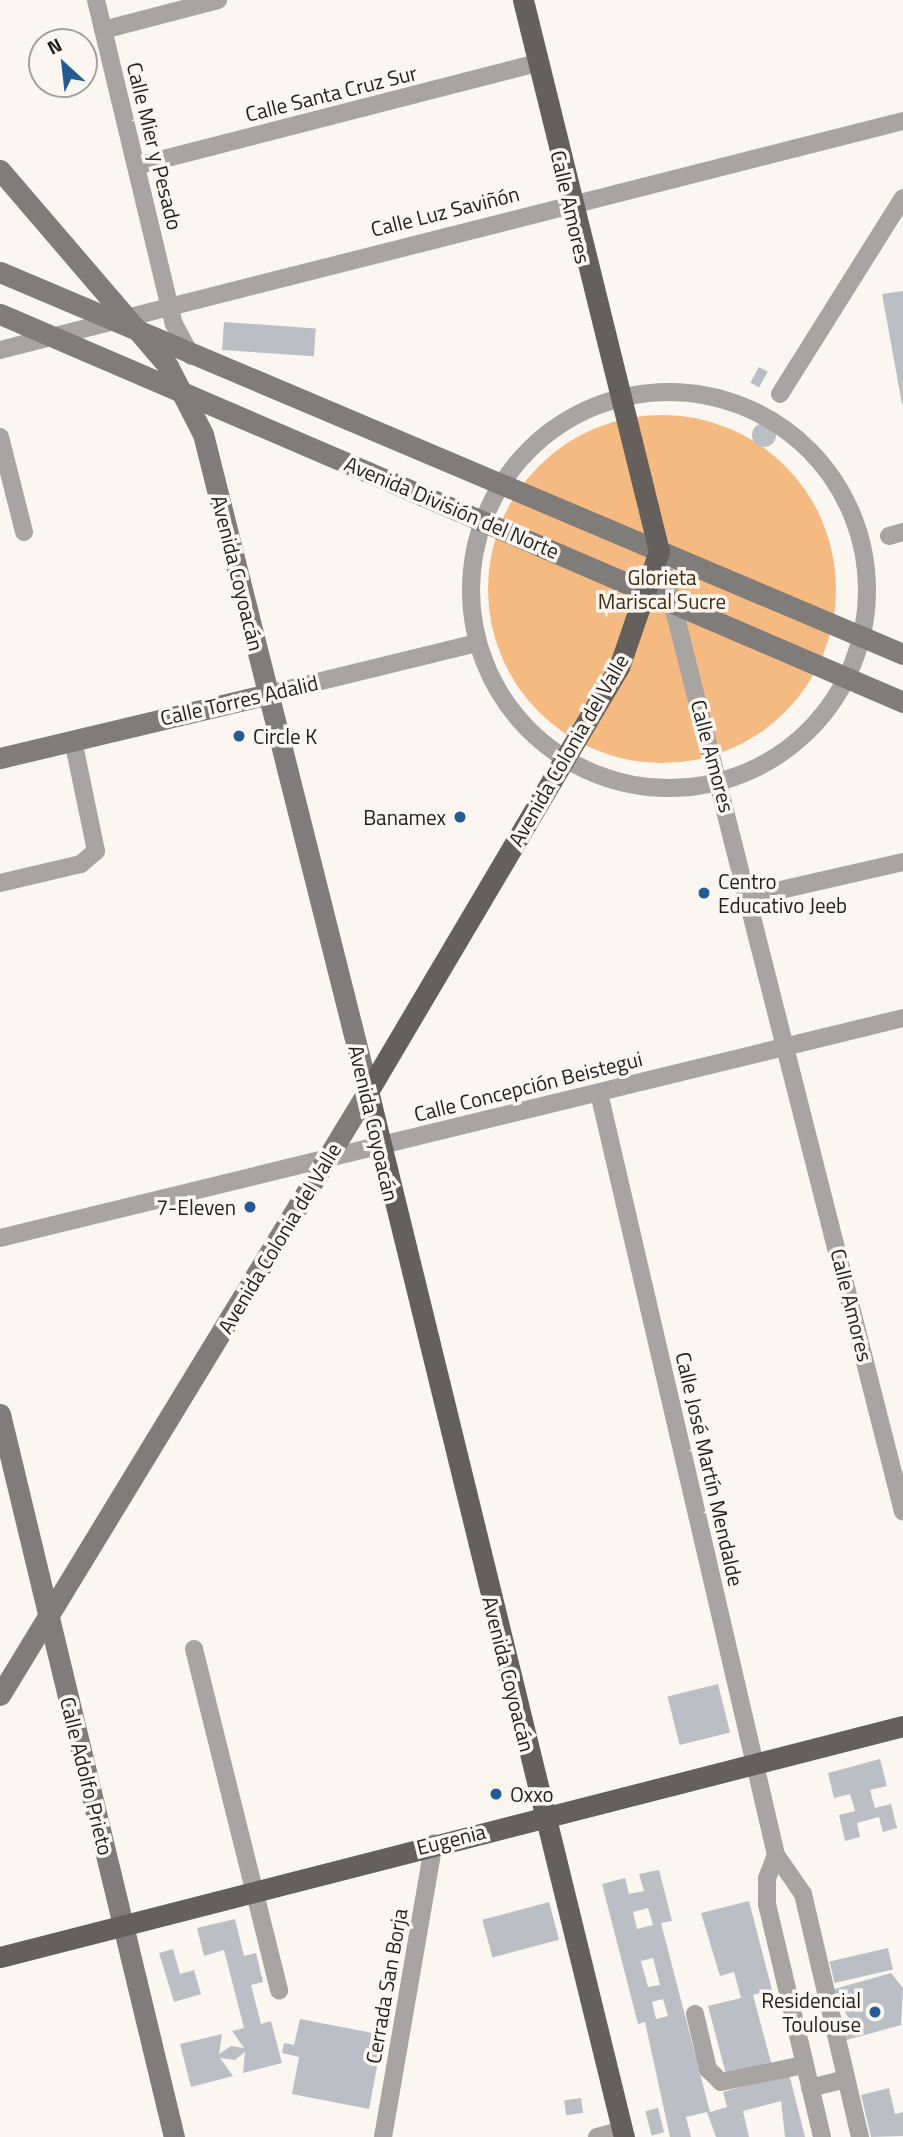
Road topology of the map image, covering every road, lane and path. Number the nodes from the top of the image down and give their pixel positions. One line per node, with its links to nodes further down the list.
1 (96, 0): 4 (street, Calle Mier y Pesado)
2 (218, 0): 4 (street)
3 (523, 0): 5 (main road, Calle Amores)
4 (103, 30): 7 (street, Calle Mier y Pesado)
5 (537, 63): 7 (street, Calle Santa Cruz Sur); 10 (main road, Calle Amores)
6 (903, 121): 10 (street, Calle Luz Saviñón)
7 (136, 166): 12 (street, Calle Mier y Pesado)
8 (0, 170): 14 (street)
9 (903, 198): 19 (street)
10 (570, 204): 12 (street, Calle Luz Saviñón); 21 (main road, Calle Amores)
11 (0, 272): 14 (street, Avenida División del Norte)
12 (169, 303): 14 (street, Calle Luz Saviñón); 16 (street); 18 (street, Calle Mier y Pesado)
13 (0, 314): 15 (street, Avenida División del Norte)
14 (117, 317): 15 (street, Calle Luz Saviñón); 16 (street, Avenida División del Norte)
15 (52, 335): 17 (street, Calle Luz Saviñón); 20 (street, Avenida División del Norte)
16 (144, 337): 18 (street, Avenida División del Norte); 20 (street, Avenida Coyoacán)
17 (0, 350)
18 (191, 356): 23 (street, Avenida División del Norte)
19 (780, 394)
20 (187, 395): 24 (street, Avenida División del Norte); 33 (street, Avenida Coyoacán)
21 (617, 398): 23 (street); 26 (main road, Calle Amores); 29 (street)
22 (0, 437): 25 (street)
23 (501, 485): 24 (street); 26 (street, Avenida División del Norte)
24 (483, 520): 27 (street, Avenida División del Norte); 30 (street)
25 (24, 532)
26 (659, 551): 27 (main road, Avenida Colonia del Valle); 28 (street, Calle Amores); 29 (street, Avenida División del Norte)
27 (647, 590): 28 (street, Avenida División del Norte); 37 (main road, Avenida Colonia del Valle)
28 (672, 599): 32 (street, Avenida División del Norte); 38 (street, Calle Amores)
29 (863, 637): 31 (street, Avenida División del Norte); 32 (street)
30 (477, 643): 33 (street, Calle Torres Adalid); 37 (street)
31 (903, 654)
32 (847, 679): 34 (street, Avenida División del Norte); 38 (street)
33 (268, 694): 35 (street, Calle Torres Adalid); 44 (street, Avenida Coyoacán)
34 (903, 702)
35 (73, 740): 36 (street, Calle Torres Adalid); 40 (street)
36 (0, 758)
37 (565, 759): 38 (street); 44 (main road, Avenida Colonia del Valle)
38 (720, 781): 41 (street, Calle Amores)
39 (903, 862): 41 (street)
40 (0, 883)
41 (750, 898): 43 (street, Calle Amores)
42 (903, 1018): 43 (street, Calle Concepción Beistegui)
43 (788, 1047): 45 (street, Calle Concepción Beistegui); 50 (street, Calle Amores)
44 (368, 1091): 46 (main road, Avenida Coyoacán); 47 (street, Avenida Colonia del Valle)
45 (599, 1093): 46 (street, Calle Concepción Beistegui); 55 (street, Calle José Martín Mendalde)
46 (379, 1146): 47 (street, Calle Concepción Beistegui); 56 (main road, Avenida Coyoacán)
47 (327, 1158): 48 (street, Calle Concepción Beistegui); 51 (street, Avenida Colonia del Valle)
48 (0, 1238)
49 (0, 1415): 51 (street, Calle Adolfo Prieto)
50 (903, 1511)
51 (49, 1615): 53 (street, Avenida Colonia del Valle); 60 (street, Calle Adolfo Prieto)
52 (194, 1649): 59 (street)
53 (0, 1695)
54 (903, 1726): 55 (main road, Eugenia)
55 (755, 1762): 56 (main road, Eugenia); 58 (street, Calle José Martín Mendalde)
56 (544, 1815): 57 (main road, Eugenia); 67 (main road, Avenida Coyoacán)
57 (434, 1843): 59 (main road, Eugenia); 69 (street, Cerrada San Borja)
58 (776, 1855): 64 (street, Calle José Martín Mendalde); 65 (street, Calle José Martín Mendalde)
59 (254, 1891): 60 (main road, Eugenia); 62 (street)
60 (123, 1926): 61 (main road, Eugenia); 68 (street, Calle Adolfo Prieto)
61 (0, 1957)
62 (279, 1991)
63 (695, 2014): 64 (street)
64 (804, 2065): 66 (street, Calle José Martín Mendalde)
65 (846, 2079): 66 (street); 72 (street, Calle José Martín Mendalde)
66 (810, 2088): 71 (street, Calle José Martín Mendalde)
67 (624, 2134): 70 (street)
68 (174, 2137)
69 (383, 2137)
70 (597, 2137)
71 (822, 2137)
72 (860, 2137)

